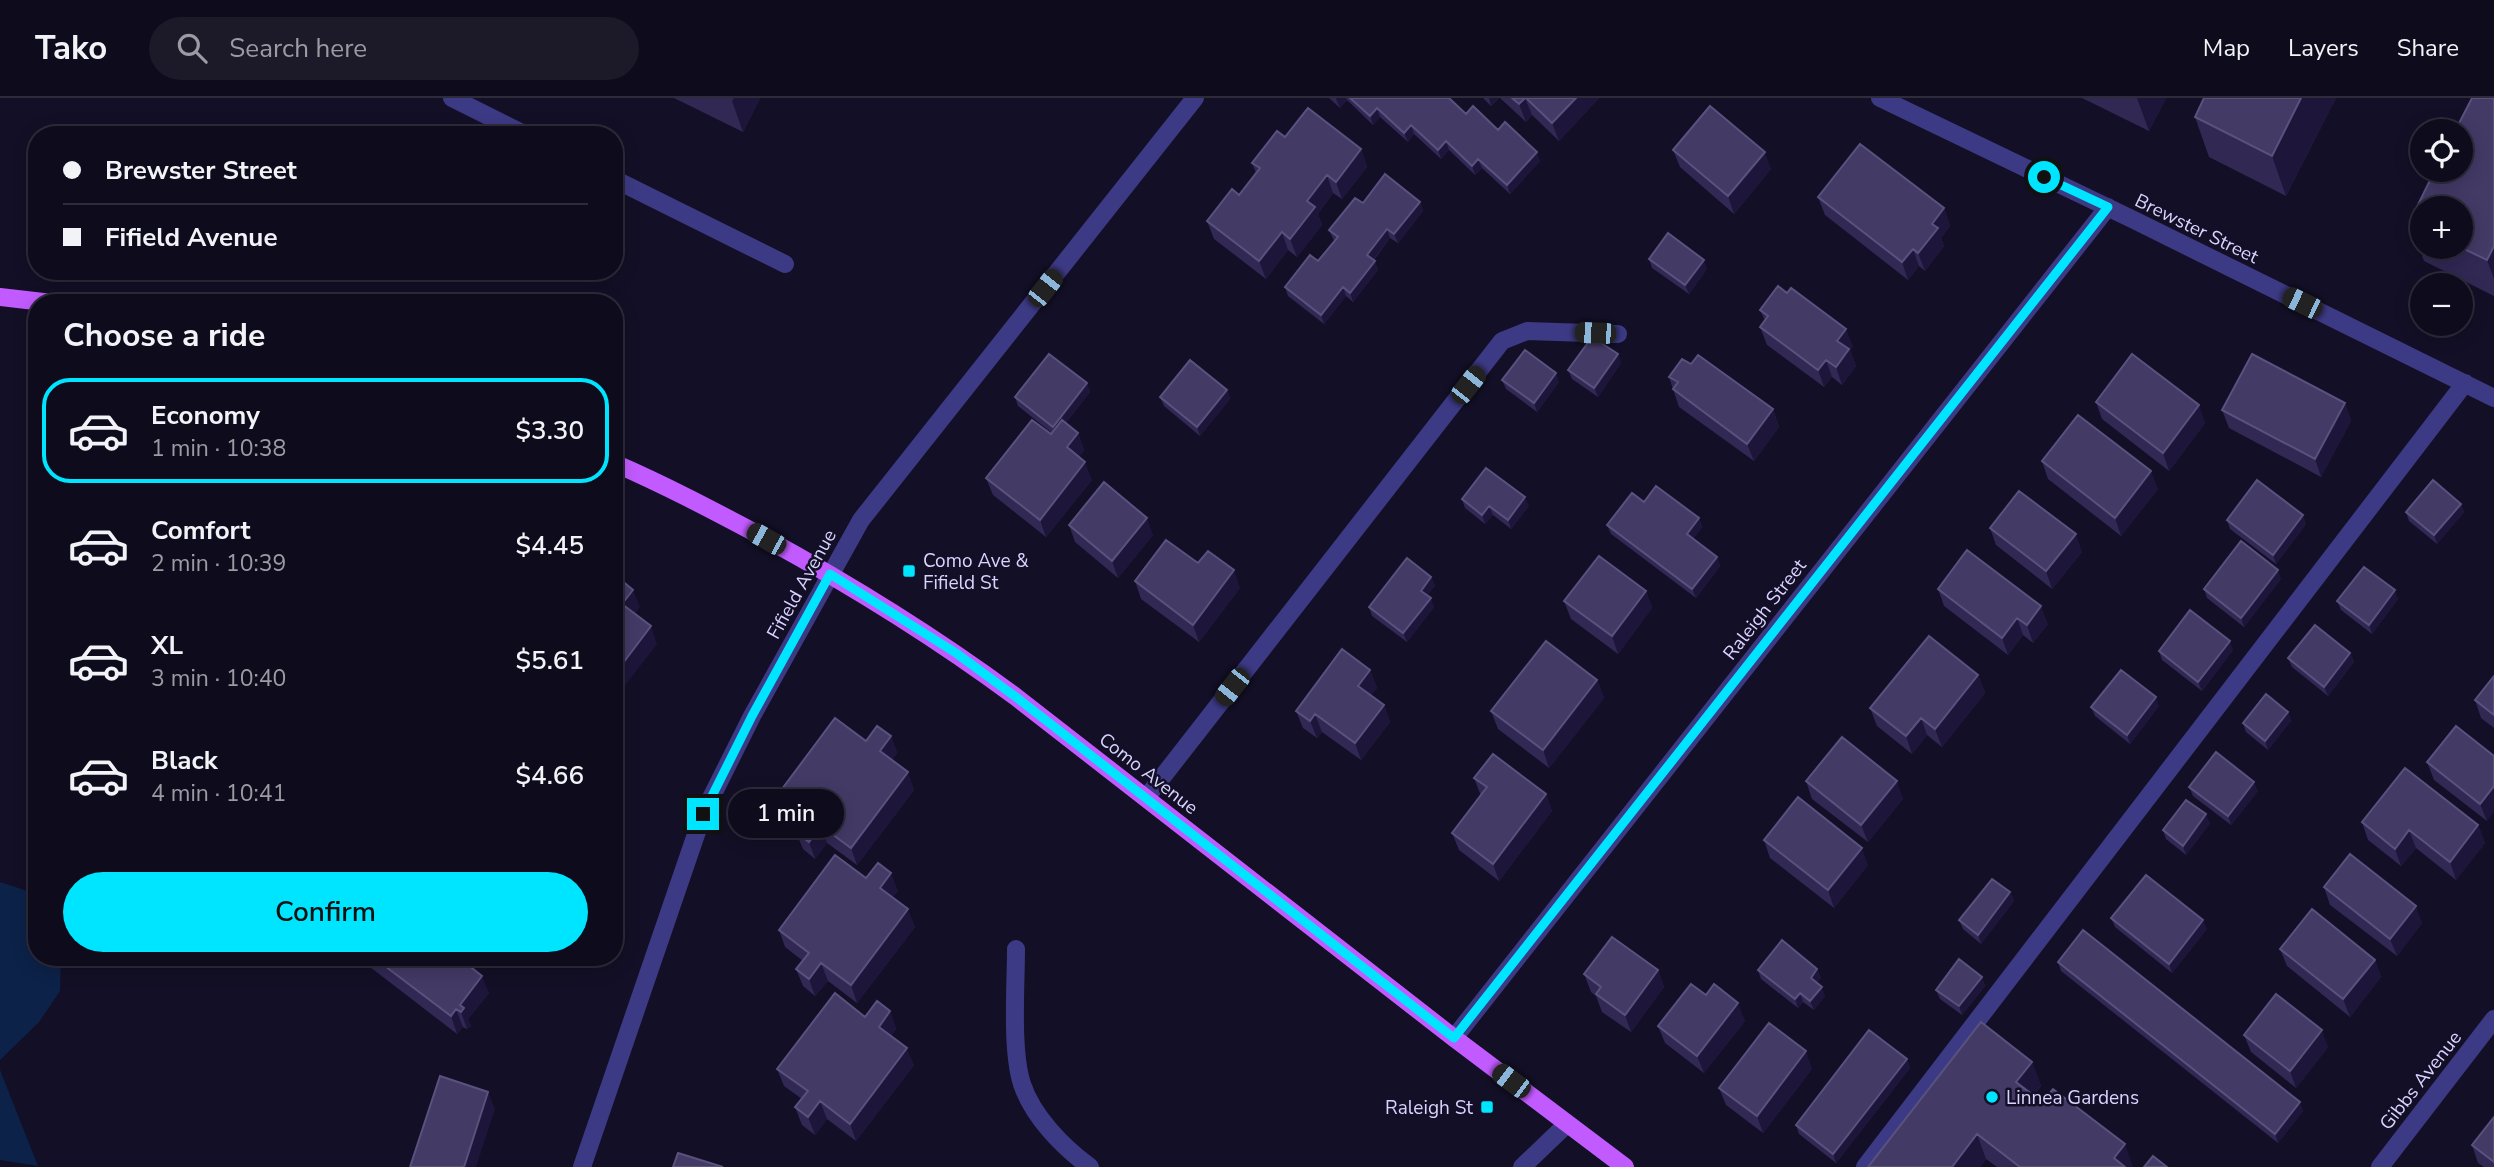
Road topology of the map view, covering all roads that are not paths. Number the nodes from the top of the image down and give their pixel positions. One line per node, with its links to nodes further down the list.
1 (452, 98): 4 (street)
2 (1195, 98): 14 (street, Fifield Avenue)
3 (1880, 98): 6 (street, Brewster Street)
4 (508, 126)
5 (623, 183): 7 (street)
6 (2108, 207): 11 (street, Brewster Street); 18 (street, Raleigh Street)
7 (785, 264)
8 (0, 297): 9 (main road)
9 (28, 300)
10 (1618, 334): 15 (street)
11 (2465, 383): 12 (street, Brewster Street); 24 (street)
12 (2494, 397)
13 (623, 467): 14 (main road, Como Avenue)
14 (830, 574): 15 (main road, Como Avenue); 20 (street, Fifield Avenue)
15 (1146, 798): 18 (main road, Como Avenue)
16 (1016, 948): 21 (street)
17 (2494, 1019): 25 (street, Gibbs Avenue)
18 (1454, 1038): 19 (main road, Como Avenue)
19 (1567, 1124): 22 (street); 23 (main road, Como Avenue)
20 (582, 1167)
21 (1090, 1167)
22 (1522, 1167)
23 (1625, 1167)
24 (1865, 1167)
25 (2380, 1167)

